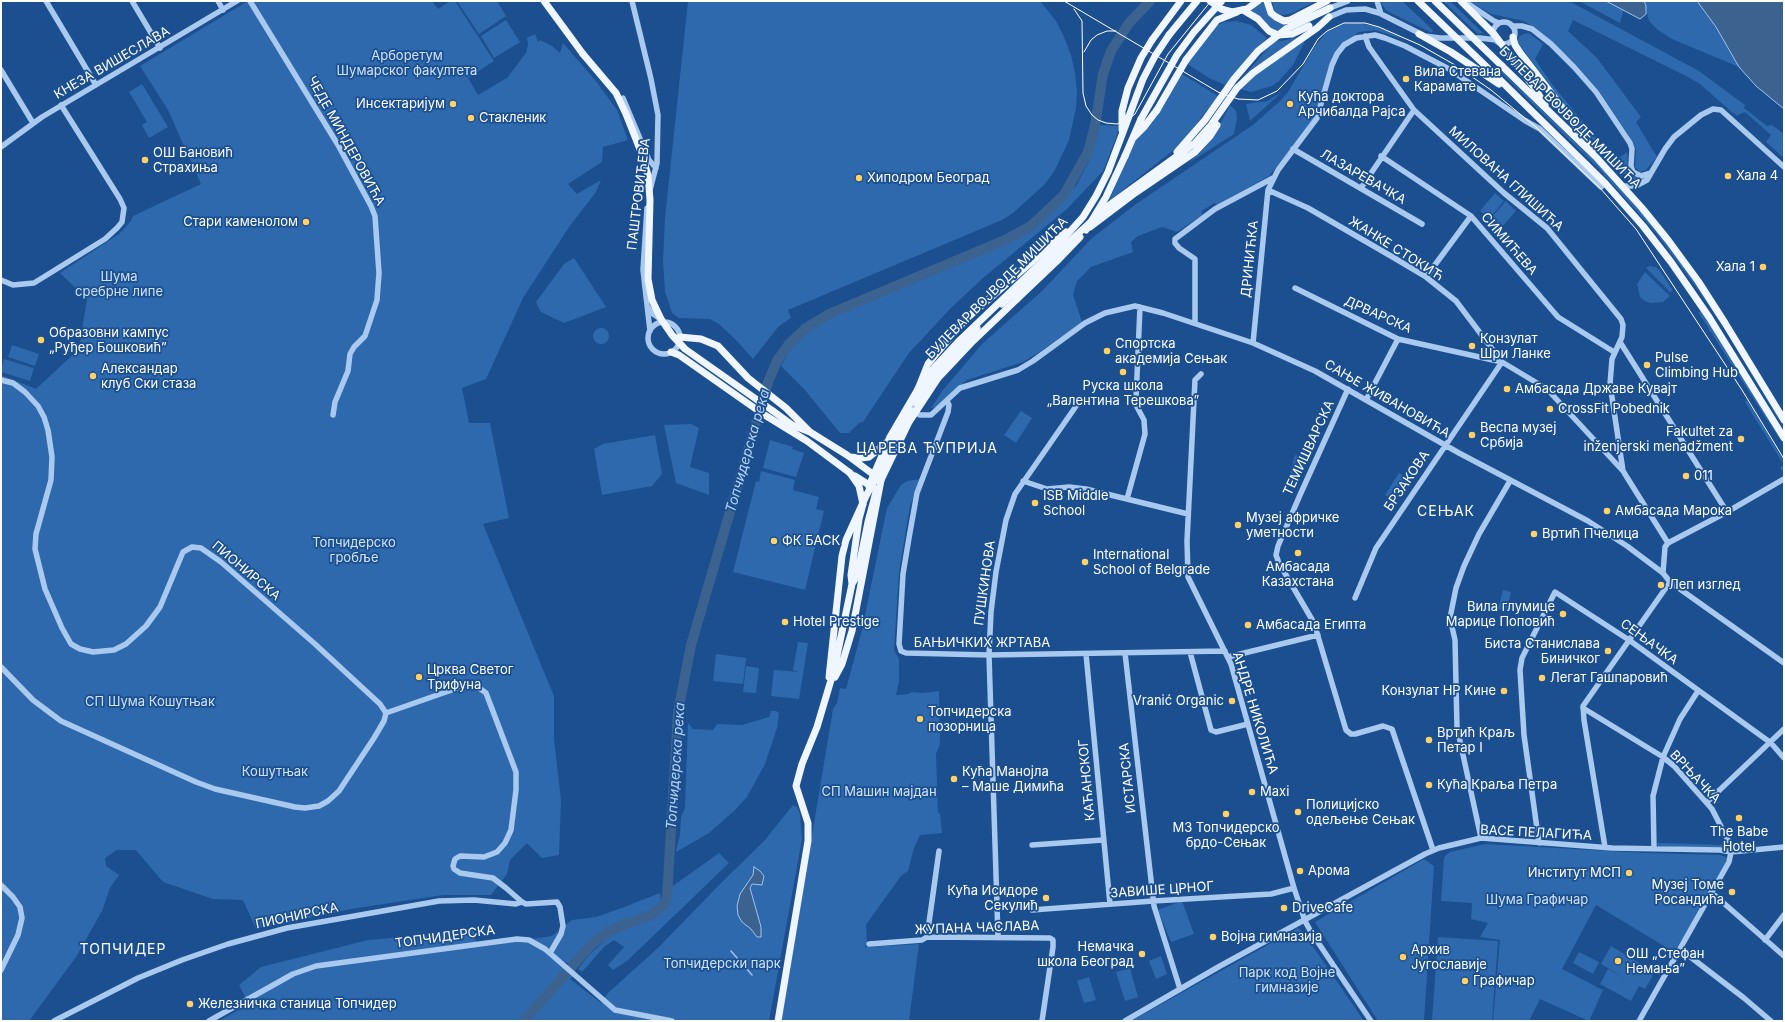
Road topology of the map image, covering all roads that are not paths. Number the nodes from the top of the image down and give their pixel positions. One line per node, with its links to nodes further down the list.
1 (46, 1): 36 (street)
2 (132, 1): 34 (street)
3 (218, 1): 21 (street)
4 (237, 1): 21 (street, КНЕЗА ВИШЕСЛАВА)
5 (250, 1): 87 (street, ЧЕДЕ МИНДЕРОВИЋА)
6 (544, 1): 89 (main road, bridge)
7 (632, 1): 52 (street, ПАШТРОВИЋЕВА)
8 (1181, 1): 44 (main road, bridge)
9 (1197, 1): 44 (main road, БУЛЕВАР ВОЈВОДЕ МИШИЋА, bridge)
10 (1210, 1): 22 (main road)
11 (1222, 1): 45 (main road, БУЛЕВАР ВОЈВОДЕ МИШИЋА, bridge)
12 (1258, 1): 22 (main road)
13 (1267, 1): 20 (main road)
14 (1348, 1): 20 (street)
15 (1377, 1): 23 (street)
16 (1418, 1): 38 (main road, БУЛЕВАР ВОЈВОДЕ МИШИЋА, bridge)
17 (1435, 1): 41 (main road, БУЛЕВАР ВОЈВОДЕ МИШИЋА, bridge)
18 (1461, 1): 41 (main road, bridge)
19 (1464, 1): 25 (street)
20 (1328, 3): 50 (main road)
21 (224, 10): 34 (street, КНЕЗА ВИШЕСЛАВА)
22 (1240, 11): 24 (main road, bridge); 45 (main road, bridge)
23 (1379, 13): 24 (street); 29 (street)
24 (1329, 17): 42 (main road)
25 (1499, 23): 26 (street); 28 (street)
26 (1512, 26): 27 (street); 30 (street)
27 (1528, 28): 30 (street); 53 (street)
28 (1494, 30): 32 (street); 33 (street)
29 (1419, 34): 32 (street); 38 (main road)
30 (1514, 35): 33 (street); 49 (main road)
31 (1365, 36): 40 (street, МИЛОВАНА ГЛИШИЋА); 47 (street, ДРИНИЋКА); 55 (street, БУЛЕВАР ВОЈВОДЕ МИШИЋА)
32 (1480, 38): 33 (street)
33 (1496, 40)
34 (160, 48): 36 (street, КНЕЗА ВИШЕСЛАВА)
35 (1, 70): 43 (street)
36 (96, 85): 39 (street, КНЕЗА ВИШЕСЛАВА)
37 (623, 98): 52 (street)
38 (1523, 102): 55 (main road, БУЛЕВАР ВОЈВОДЕ МИШИЋА)
39 (61, 105): 43 (street, КНЕЗА ВИШЕСЛАВА); 64 (street)
40 (1414, 110): 48 (street); 73 (street, МИЛОВАНА ГЛИШИЋА)
41 (1549, 112): 49 (main road, БУЛЕВАР ВОЈВОДЕ МИШИЋА)
42 (1218, 117): 50 (main road); 62 (main road)
43 (33, 123): 46 (street, КНЕЗА ВИШЕСЛАВА)
44 (1122, 134): 80 (main road, БУЛЕВАР ВОЈВОДЕ МИШИЋА, bridge)
45 (1132, 138): 62 (main road, БУЛЕВАР ВОЈВОДЕ МИШИЋА, bridge)
46 (1, 147)
47 (1293, 149): 54 (street, ДРИНИЋКА); 57 (street, ЛАЗАРЕВАЧКА)
48 (1381, 156): 57 (street); 60 (street, СИМИЋЕВА)
49 (1596, 157): 56 (main road, БУЛЕВАР ВОЈВОДЕ МИШИЋА)
50 (1168, 163): 59 (main road)
51 (1784, 167): 53 (street)
52 (656, 168): 66 (street, ПАШТРОВИЋЕВА)
53 (1651, 173): 56 (street)
54 (1273, 178): 58 (street, ДРИНИЋКА); 69 (street, ДРИНИЋКА)
55 (1606, 183): 91 (main road, БУЛЕВАР ВОЈВОДЕ МИШИЋА)
56 (1623, 186): 88 (main road, БУЛЕВАР ВОЈВОДЕ МИШИЋА)
57 (1360, 188): 61 (street, ЛАЗАРЕВАЧКА)
58 (1268, 190): 63 (street, ЖАНКЕ СТОКИЋ); 74 (street, ДРИНИЋКА)
59 (1108, 206): 80 (main road, bridge); 85 (main road)
60 (1471, 216): 63 (street); 76 (street, СИМИЋЕВА)
61 (1422, 224)
62 (1086, 230): 101 (main road, БУЛЕВАР ВОЈВОДЕ МИШИЋА, bridge)
63 (1426, 277): 77 (street, ЖАНКЕ СТОКИЋ)
64 (1, 280)
65 (1295, 288): 72 (street, ДРВАРСКА)
66 (645, 297): 68 (street, ПАШТРОВИЋЕВА); 70 (street, ПАШТРОВИЋЕВА)
67 (1140, 307): 69 (street, САЊЕ ЖИВАНОВИЋА); 84 (street, САЊЕ ЖИВАНОВИЋА); 106 (street)
68 (664, 322): 70 (street); 71 (street)
69 (1195, 323): 74 (street, САЊЕ ЖИВАНОВИЋА)
70 (650, 331): 75 (street)
71 (680, 337): 75 (street); 90 (main road)
72 (1398, 339): 77 (street, ДРВАРСКА); 83 (street)
73 (1620, 342): 76 (street); 108 (street)
74 (1253, 343): 81 (street, САЊЕ ЖИВАНОВИЋА)
75 (671, 352): 92 (main road)
76 (1614, 352): 97 (street)
77 (1502, 362): 94 (street, БРЗАКОВА); 97 (street, ЖАНКЕ СТОКИЋ)
78 (1201, 374): 109 (street, АНДРЕ НИКОЛИЋА)
79 (1, 380): 128 (street, ПИОНИРСКА)
80 (918, 389): 93 (main road, БУЛЕВАР ВОЈВОДЕ МИШИЋА)
81 (1348, 389): 83 (street, САЊЕ ЖИВАНОВИЋА); 115 (street, ТЕМИШВАРСКА)
82 (1081, 399): 102 (street, ПУШКИНОВА)
83 (1366, 400): 94 (street, САЊЕ ЖИВАНОВИЋА)
84 (947, 401): 86 (street, САЊЕ ЖИВАНОВИЋА); 121 (street, БАЊИЧКИХ ЖРТАВА)
85 (916, 403): 86 (street)
86 (912, 411): 96 (main road)
87 (332, 415)
88 (1784, 420)
89 (792, 424): 90 (main road); 92 (main road)
90 (810, 432): 95 (main road)
91 (1784, 438)
92 (807, 441): 98 (main road)
93 (888, 441): 95 (main road); 99 (main road, БУЛЕВАР ВОЈВОДЕ МИШИЋА)
94 (1445, 445): 103 (street, САЊЕ ЖИВАНОВИЋА); 114 (street, БРЗАКОВА)
95 (849, 457): 99 (main road)
96 (884, 465): 125 (main road); 125 (main road)
97 (1623, 471): 110 (street, ЖАНКЕ СТОКИЋ)
98 (850, 473): 104 (main road, bridge); 107 (main road, bridge)
99 (874, 475): 101 (main road, bridge); 104 (main road, БУЛЕВАР ВОЈВОДЕ МИШИЋА, bridge)
100 (1784, 479): 108 (street)
101 (881, 480): 105 (main road, БУЛЕВАР ВОЈВОДЕ МИШИЋА, bridge)
102 (1023, 481): 106 (street); 121 (street, ПУШКИНОВА)
103 (1510, 481): 111 (street, САЊЕ ЖИВАНОВИЋА); 135 (street)
104 (869, 486): 105 (main road, bridge); 107 (main road, БУЛЕВАР ВОЈВОДЕ МИШИЋА)
105 (877, 490): 113 (main road, БУЛЕВАР ВОЈВОДЕ МИШИЋА)
106 (1127, 499): 109 (street)
107 (863, 504): 113 (main road, БУЛЕВАР ВОЈВОДЕ МИШИЋА)
108 (1728, 512): 110 (street)
109 (1188, 514): 117 (street, АНДРЕ НИКОЛИЋА)
110 (1668, 543): 111 (street)
111 (1663, 573): 112 (street, САЊЕ ЖИВАНОВИЋА)
112 (1670, 582): 116 (street); 123 (street, САЊЕ ЖИВАНОВИЋА)
113 (852, 584): 125 (main road, БУЛЕВАР ВОЈВОДЕ МИШИЋА)
114 (1355, 598)
115 (1318, 635): 122 (street); 142 (street, ТЕМИШВАРСКА)
116 (1629, 640): 126 (street, СЕЊАЧКА); 127 (street); 137 (street, СЕЊАЧКА)
117 (1225, 651): 118 (street, БАЊИЧКИХ ЖРТАВА); 122 (street, АНДРЕ НИКОЛИЋА)
118 (1190, 652): 119 (street, БАЊИЧКИХ ЖРТАВА); 129 (street)
119 (1125, 653): 120 (street, БАЊИЧКИХ ЖРТАВА); 148 (street, ИСТАРСКА)
120 (1086, 654): 121 (street, БАЊИЧКИХ ЖРТАВА); 136 (street, КАЋАНСКОГ)
121 (989, 655): 155 (street, ПУШКИНОВА)
122 (1228, 658): 129 (street, АНДРЕ НИКОЛИЋА)
123 (1784, 663)
124 (1, 667): 128 (street)
125 (830, 685): 167 (main road, БУЛЕВАР ВОЈВОДЕ МИШИЋА)
126 (1698, 691): 131 (street, СЕЊАЧКА); 132 (street)
127 (1583, 708): 132 (street, ВРЊАЧКА); 139 (street)
128 (386, 713): 149 (street)
129 (1248, 724): 146 (street, АНДРЕ НИКОЛИЋА)
130 (1784, 729): 131 (street)
131 (1771, 743): 133 (street, СЕЊАЧКА); 134 (street)
132 (1663, 757): 134 (street, ВРЊАЧКА); 140 (street)
133 (1784, 758)
134 (1707, 802): 144 (street, ВРЊАЧКА)
135 (1481, 838): 137 (street, ВАСЕ ПЕЛАГИЋА); 142 (street, ВАСЕ ПЕЛАГИЋА)
136 (1103, 840): 138 (street); 150 (street, КАЋАНСКОГ)
137 (1539, 843): 139 (street, ВАСЕ ПЕЛАГИЋА)
138 (1032, 845)
139 (1605, 848): 140 (street, ВАСЕ ПЕЛАГИЋА)
140 (1654, 848): 144 (street, ВАСЕ ПЕЛАГИЋА)
141 (1784, 848): 144 (street, ВАСЕ ПЕЛАГИЋА)
142 (1433, 850): 153 (street, ВАСЕ ПЕЛАГИЋА)
143 (940, 851): 154 (street)
144 (1731, 852): 147 (street)
145 (1, 885): 161 (street)
146 (1294, 888): 148 (street, ЗАВИШЕ ЦРНОГ); 153 (street, АНДРЕ НИКОЛИЋА)
147 (1711, 892): 156 (street); 158 (street)
148 (1153, 900): 150 (street, ЗАВИШЕ ЦРНОГ); 162 (street, ИСТАРСКА)
149 (522, 902): 159 (street, ПИОНИРСКА); 164 (street, ПИОНИРСКА)
150 (1110, 904): 151 (street, ЗАВИШЕ ЦРНОГ)
151 (1032, 910)
152 (1784, 916): 156 (street)
153 (1305, 921): 162 (street, ВАСЕ ПЕЛАГИЋА); 170 (street, АНДРЕ НИКОЛИЋА)
154 (927, 937): 155 (street, ЖУПАНА ЧАСЛАВА); 157 (street, ЖУПАНА ЧАСЛАВА)
155 (998, 937): 168 (street, ЖУПАНА ЧАСЛАВА)
156 (1765, 940): 160 (street)
157 (870, 944)
158 (1680, 949): 171 (street); 172 (street)
159 (550, 953): 163 (street, ТОПЧИДЕРСКА); 166 (street, ТОПЧИДЕРСКА)
160 (1784, 956)
161 (1, 970)
162 (1180, 989): 169 (street, ВАСЕ ПЕЛАГИЋА)
163 (220, 1018): 165 (street, ТОПЧИДЕРСКА)
164 (54, 1021)
165 (209, 1021)
166 (672, 1021)
167 (778, 1021)
168 (1042, 1021)
169 (1126, 1021)
170 (1371, 1021)
171 (1639, 1021)
172 (1771, 1021)

